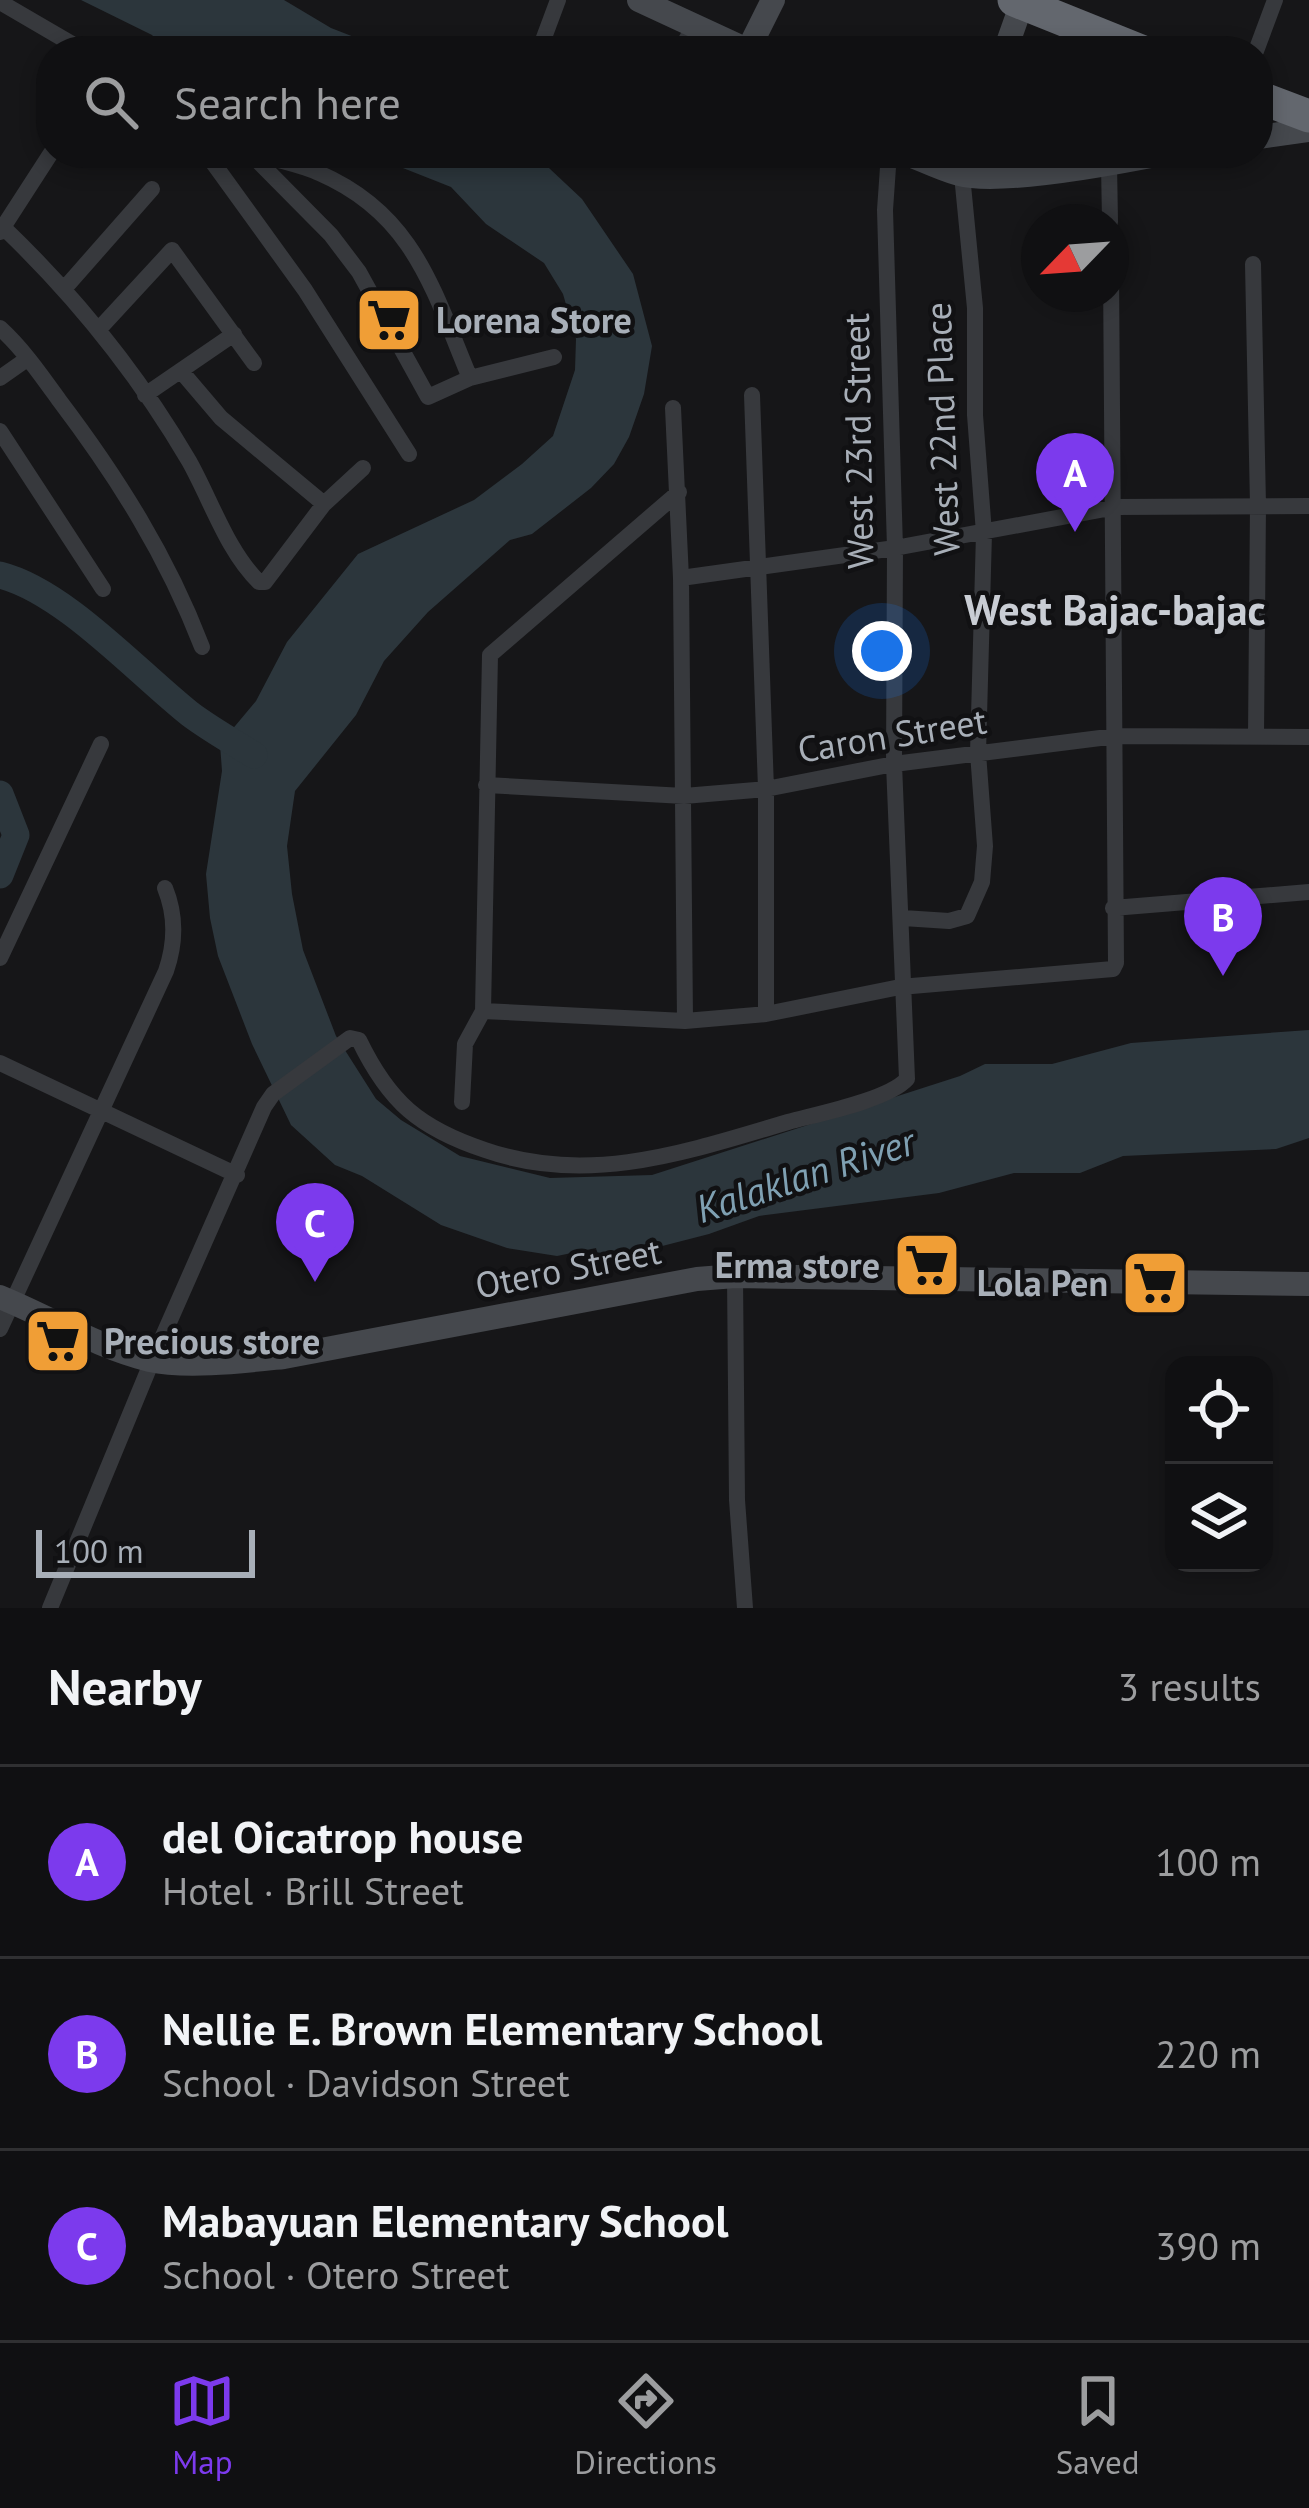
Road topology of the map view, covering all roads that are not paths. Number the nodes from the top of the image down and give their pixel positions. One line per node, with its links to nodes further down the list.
1 (558, 0): 9 (street)
2 (639, 0): 7 (main road)
3 (772, 0): 12 (main road)
4 (1275, 0): 15 (street)
5 (0, 2): 8 (street)
6 (1018, 2): 13 (main road); 14 (highway)
7 (694, 26): 10 (street); 11 (main road)
8 (58, 36)
9 (545, 36)
10 (688, 36)
11 (716, 36)
12 (755, 36)
13 (1009, 36)
14 (1103, 36)
15 (1262, 36)
16 (1273, 103): 17 (highway)
17 (1309, 116)
18 (1309, 130): 19 (main road)
19 (1273, 135)
20 (41, 168): 29 (street)
21 (217, 168): 46 (street)
22 (267, 168): 41 (street)
23 (305, 168): 41 (street)
24 (889, 168): 54 (street, West 23rd Street)
25 (966, 168): 53 (street, West 22nd Place)
26 (1109, 168): 28 (street)
27 (152, 189): 31 (street)
28 (1110, 204)
29 (2, 230): 31 (street)
30 (1253, 264): 50 (street)
31 (64, 289): 34 (street)
32 (1112, 312): 52 (street)
33 (0, 328): 37 (street)
34 (100, 328): 35 (street); 42 (street)
35 (234, 334): 38 (street); 39 (street)
36 (554, 357): 41 (street)
37 (27, 359): 40 (street); 58 (street)
38 (254, 363)
39 (182, 370): 42 (street); 49 (street)
40 (0, 378)
41 (470, 378)
42 (146, 394): 49 (street)
43 (752, 395): 55 (street)
44 (673, 408): 48 (street)
45 (0, 431): 57 (street)
46 (409, 454)
47 (363, 468): 49 (street)
48 (679, 492): 56 (street); 65 (street)
49 (324, 504)
50 (1258, 505): 51 (street); 52 (street); 60 (street)
51 (1309, 506)
52 (1115, 507): 53 (street); 59 (street)
53 (984, 533): 54 (street); 63 (street, West 22nd Place)
54 (895, 548): 55 (street); 64 (street, West 23rd Street)
55 (756, 570): 56 (street); 66 (street)
56 (681, 578): 67 (street)
57 (104, 590)
58 (202, 647)
59 (1116, 736): 60 (street, Caron Street); 63 (street, Caron Street); 70 (street)
60 (1256, 736): 61 (street, Caron Street)
61 (1309, 737)
62 (101, 744): 72 (street)
63 (978, 753): 64 (street, Caron Street); 71 (street, West 22nd Place)
64 (894, 764): 66 (street, Caron Street); 71 (street, West 23rd Street)
65 (486, 785): 67 (street, Caron Street); 74 (street)
66 (766, 789): 67 (street, Caron Street); 75 (street)
67 (684, 796): 76 (street)
68 (165, 888): 79 (street)
69 (1309, 892): 70 (street)
70 (1114, 908): 73 (street)
71 (903, 918): 73 (street, West 23rd Street)
72 (0, 958)
73 (900, 987): 75 (street); 80 (street, West 23rd Street)
74 (483, 1012): 76 (street); 78 (street)
75 (766, 1014): 76 (street)
76 (686, 1021)
77 (0, 1063): 79 (street)
78 (462, 1102)
79 (102, 1110): 80 (street); 83 (street)
80 (237, 1175): 85 (street)
81 (735, 1276): 82 (main road, Otero Street); 85 (main road, Otero Street); 87 (street)
82 (1309, 1284)
83 (6, 1299): 84 (street); 85 (main road, Otero Street)
84 (0, 1328)
85 (152, 1360): 86 (street)
86 (50, 1608)
87 (745, 1608)

